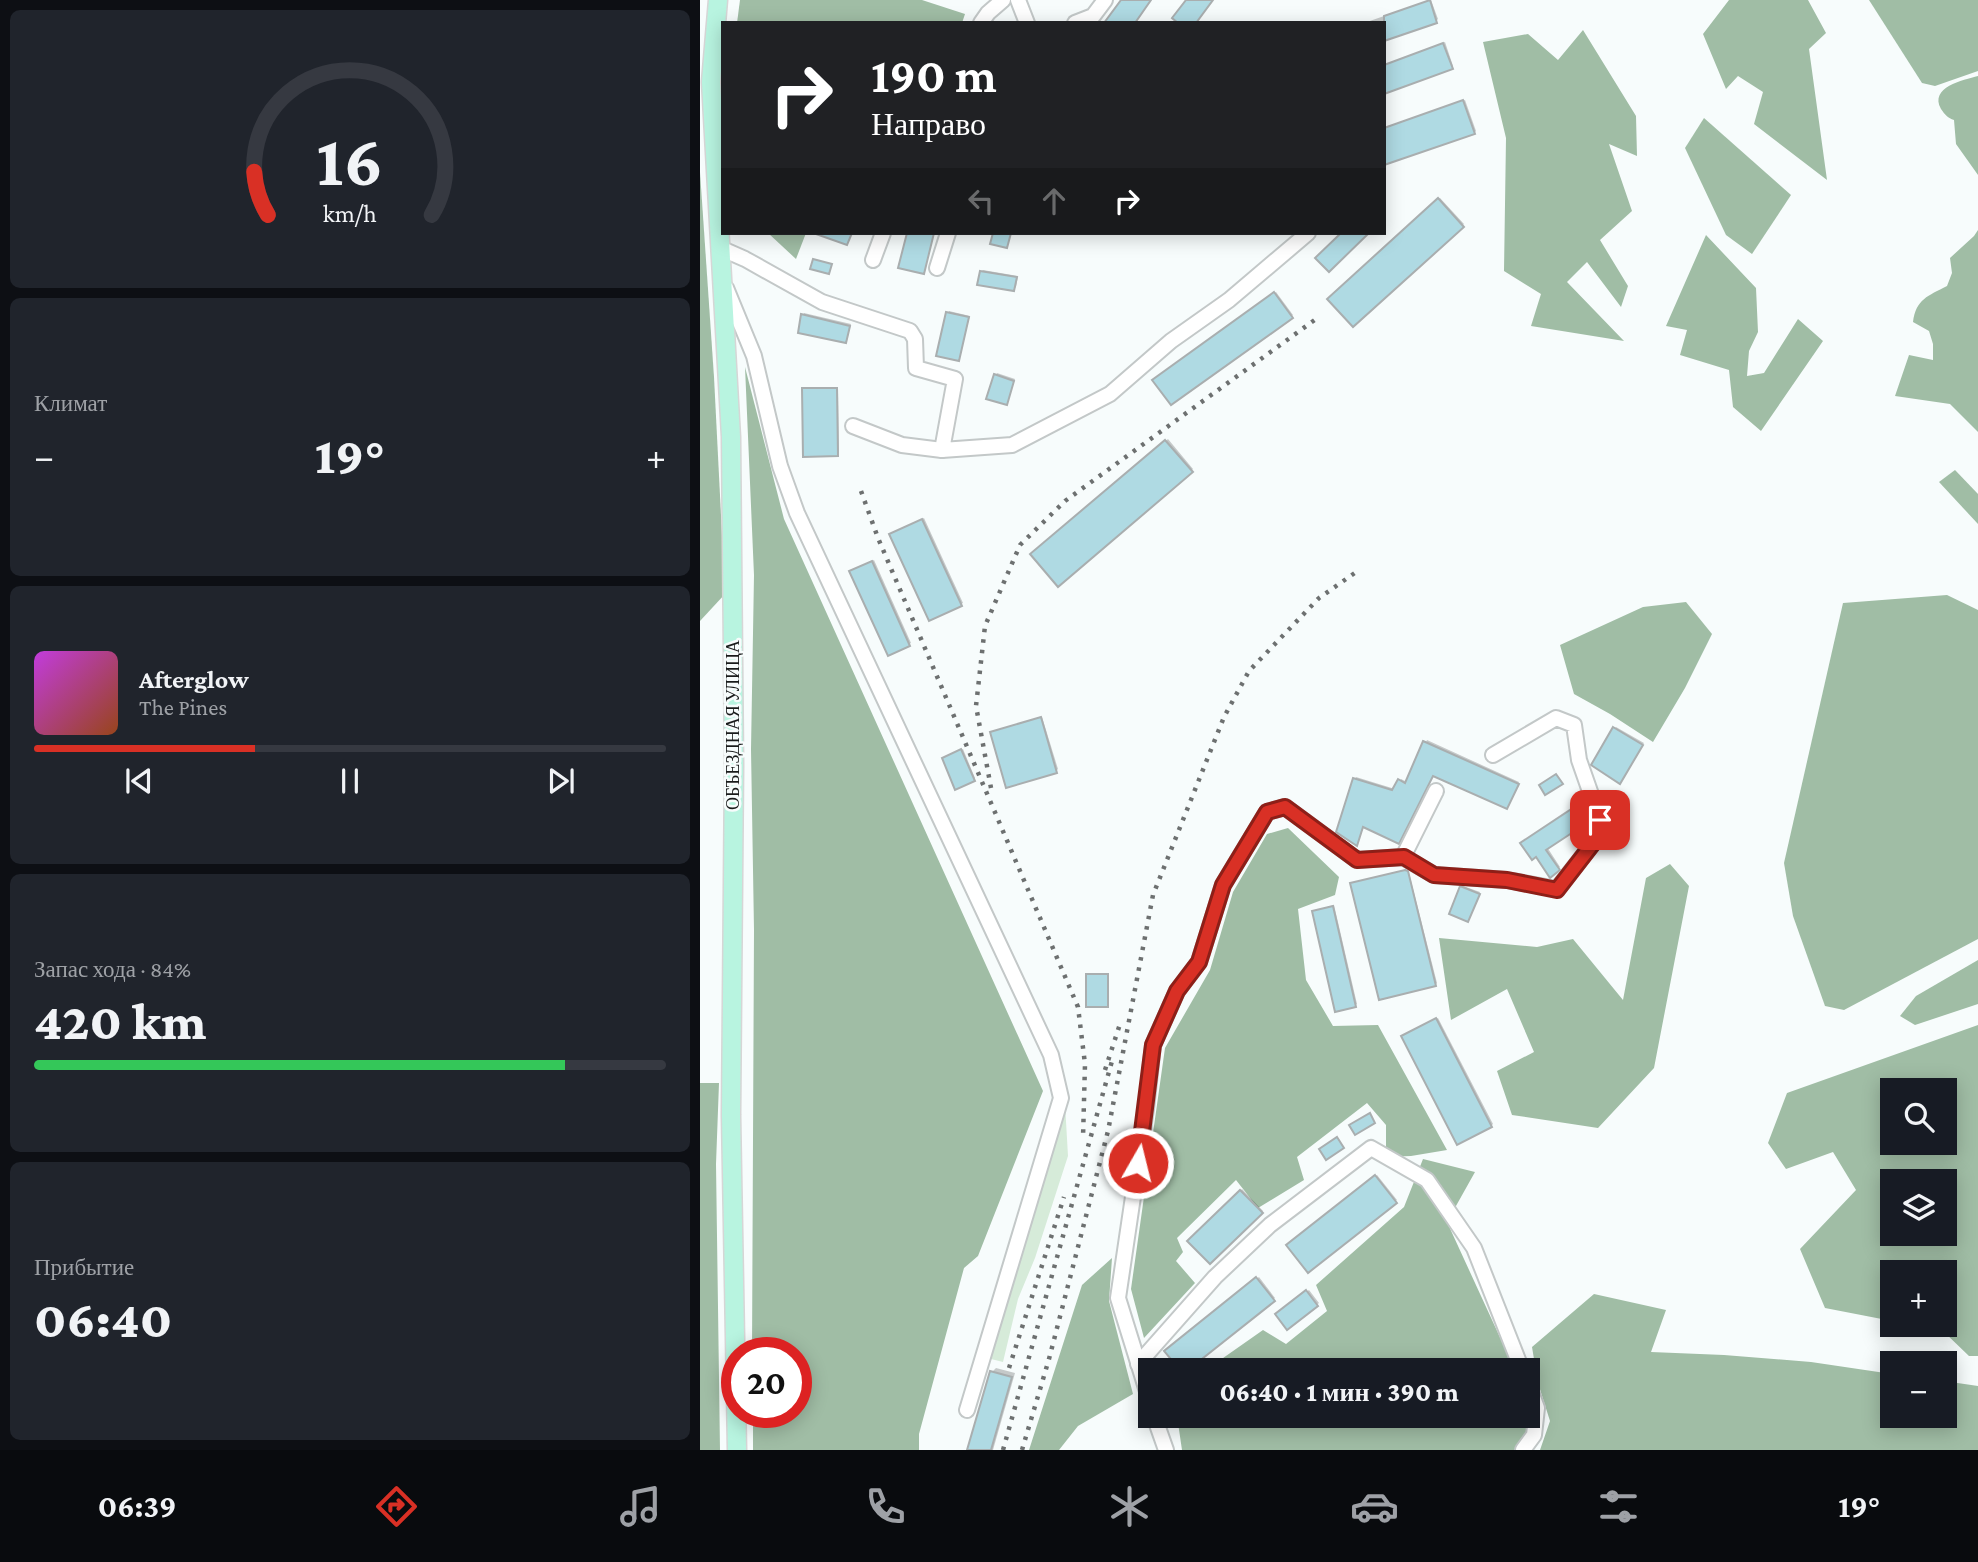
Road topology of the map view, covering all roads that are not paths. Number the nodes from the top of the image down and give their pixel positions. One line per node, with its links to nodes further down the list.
1 (718, 0): 11 (main road, ОБЪЕЗДНАЯ УЛИЦА)
2 (1003, 0): 5 (lane)
3 (1018, 0): 6 (lane)
4 (1105, 0): 7 (lane)
5 (982, 21)
6 (1026, 21)
7 (1080, 21)
8 (882, 235): 12 (lane)
9 (947, 235): 13 (lane)
10 (1306, 235): 16 (lane)
11 (720, 248): 14 (main road, ОБЪЕЗДНАЯ УЛИЦА); 16 (lane)
12 (873, 260)
13 (937, 268)
14 (722, 279): 23 (lane); 26 (main road, ОБЪЕЗДНАЯ УЛИЦА)
15 (853, 426): 16 (lane)
16 (942, 450)
17 (1493, 755): 19 (lane)
18 (1436, 791): 19 (lane)
19 (1404, 857): 22 (lane)
20 (1143, 1358): 21 (lane)
21 (1517, 1358)
22 (1138, 1364)
23 (967, 1410)
24 (1158, 1428): 27 (lane)
25 (1535, 1428): 28 (lane)
26 (737, 1450)
27 (1166, 1450)
28 (1523, 1450)

